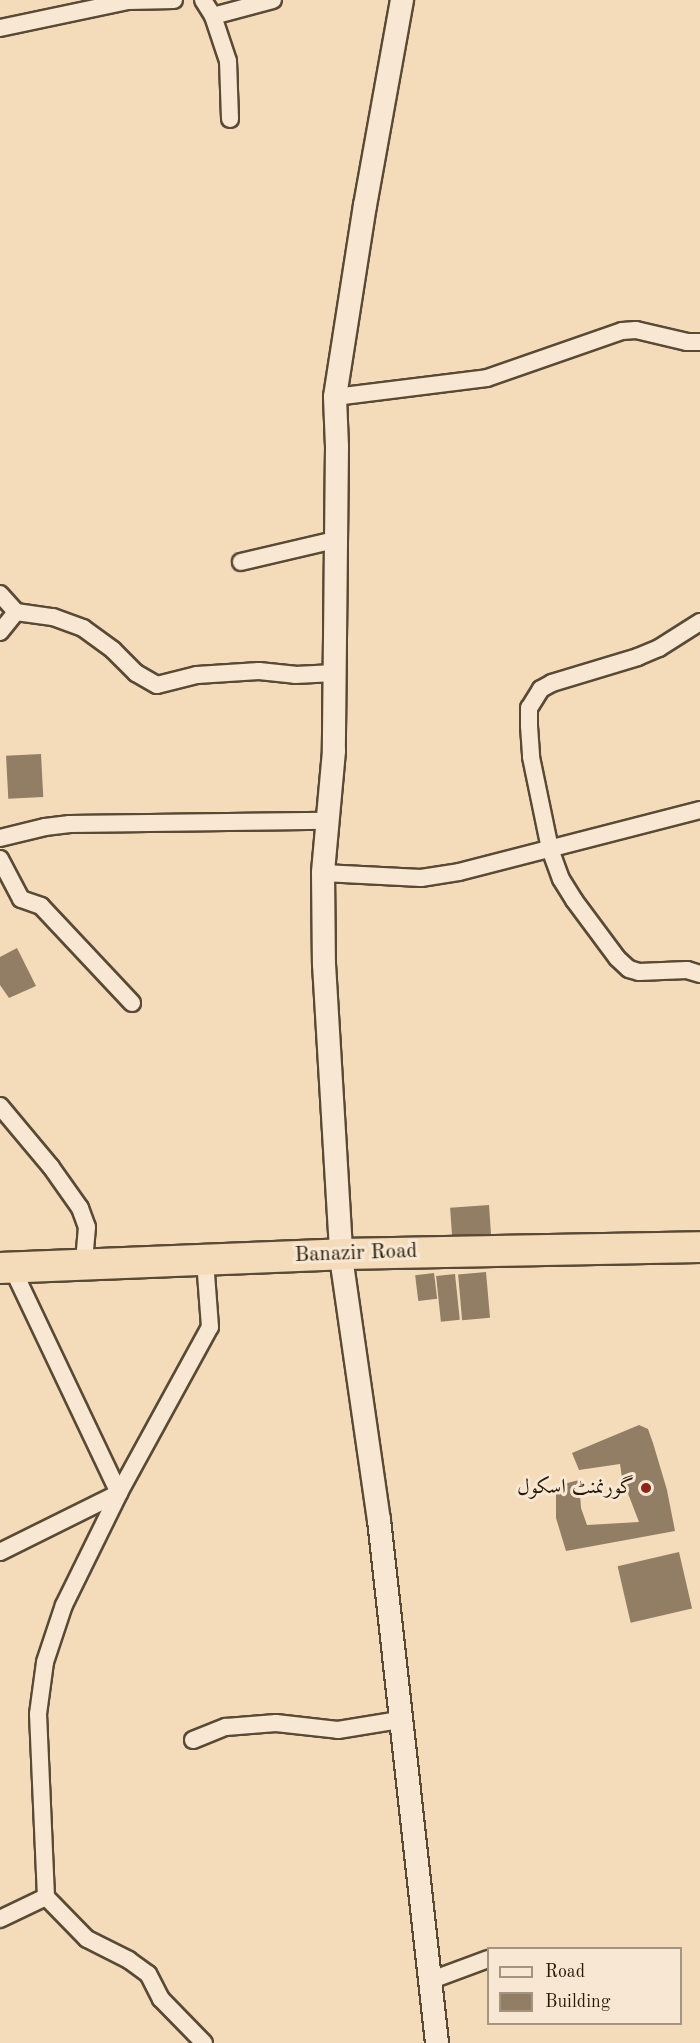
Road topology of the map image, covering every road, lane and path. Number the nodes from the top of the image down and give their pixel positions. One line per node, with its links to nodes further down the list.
1 (174, 0): 6 (street)
2 (203, 0): 5 (street)
3 (273, 0): 5 (street)
4 (402, 0): 9 (street)
5 (213, 16): 7 (street)
6 (0, 28)
7 (230, 119)
8 (700, 342): 9 (street)
9 (334, 397): 10 (street)
10 (335, 540): 11 (street); 16 (street)
11 (241, 562)
12 (0, 594): 13 (street)
13 (16, 612): 15 (street); 16 (street)
14 (700, 622): 20 (street)
15 (0, 632)
16 (334, 673): 18 (street)
17 (700, 810): 20 (street)
18 (327, 821): 19 (street); 22 (street)
19 (0, 838)
20 (550, 849): 22 (street); 23 (street)
21 (0, 859): 24 (street)
22 (322, 873): 27 (street)
23 (700, 974)
24 (132, 1003)
25 (0, 1106): 29 (street)
26 (700, 1247): 27 (highway, Banazir Road)
27 (342, 1254): 28 (highway, Banazir Road); 33 (street)
28 (205, 1260): 29 (highway, Banazir Road); 31 (street)
29 (84, 1265): 30 (highway, Banazir Road)
30 (6, 1268): 31 (street)
31 (119, 1492): 32 (street); 35 (street)
32 (0, 1552)
33 (399, 1720): 34 (street); 38 (street)
34 (193, 1740)
35 (46, 1897): 36 (street); 39 (street)
36 (0, 1919)
37 (487, 1960): 38 (street)
38 (429, 1981): 40 (street)
39 (204, 2043)
40 (437, 2043)

